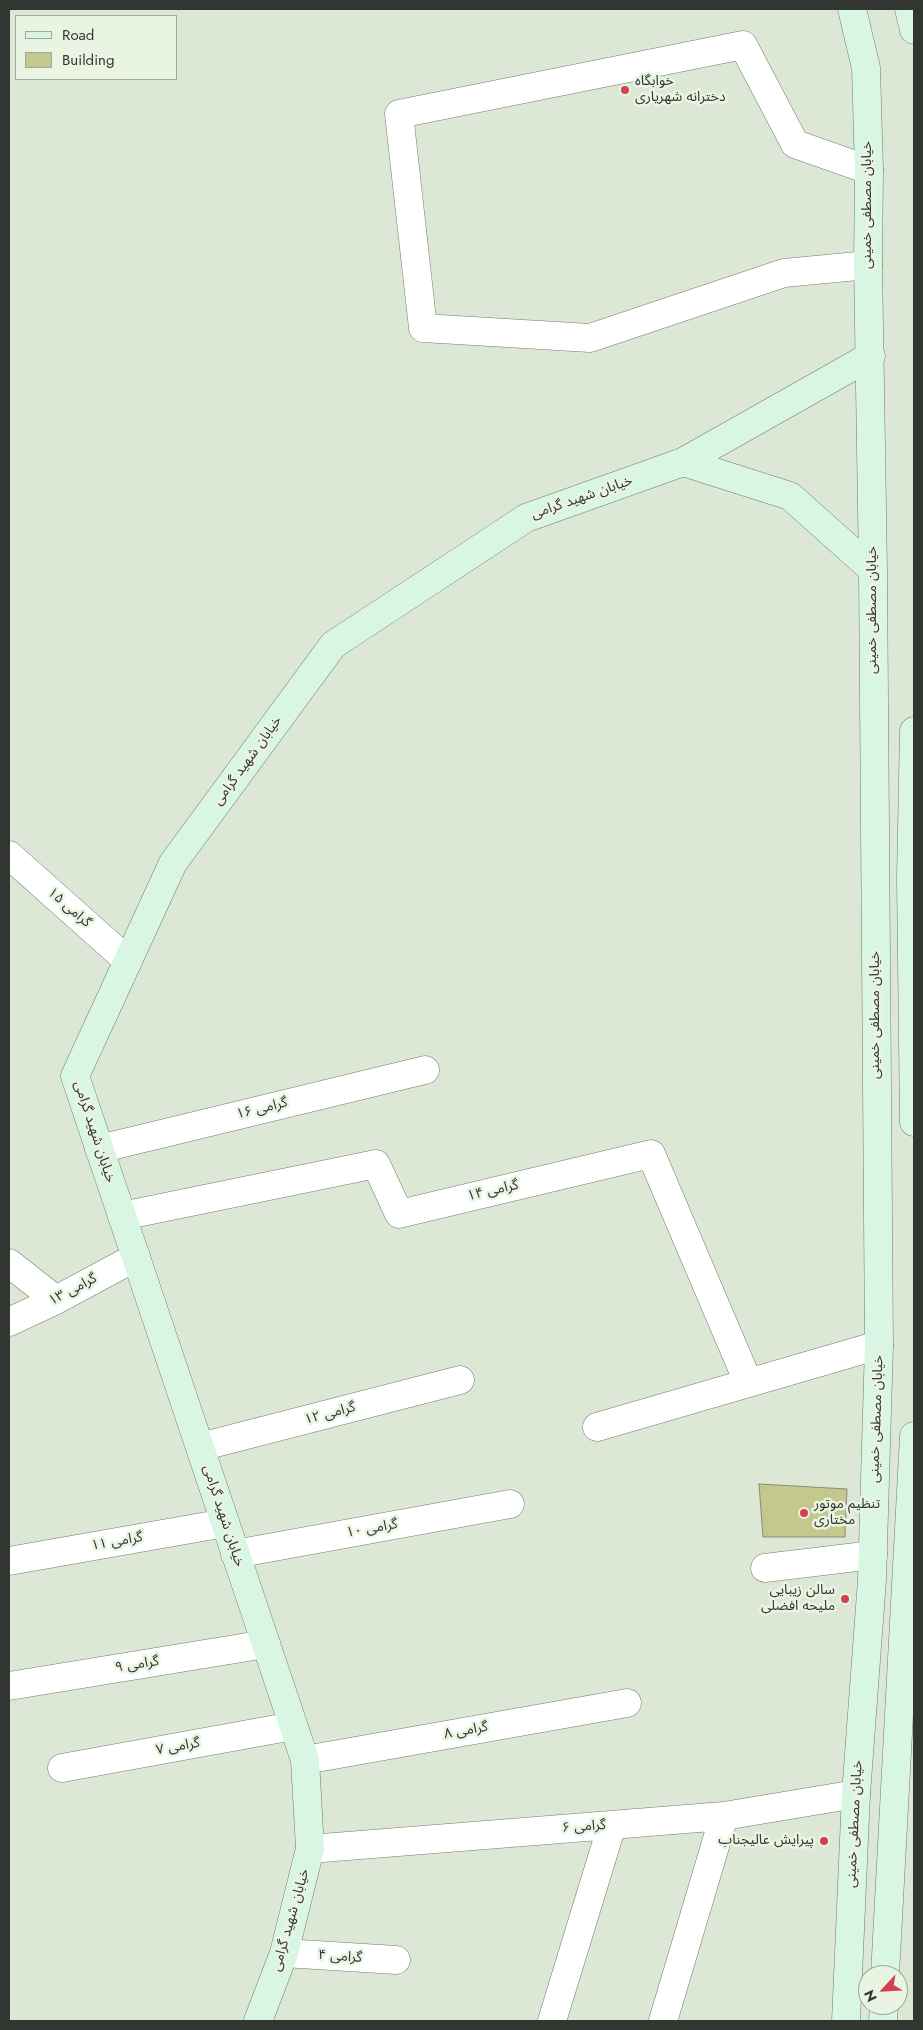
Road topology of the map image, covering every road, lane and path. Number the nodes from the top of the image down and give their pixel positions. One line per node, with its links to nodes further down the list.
1 (852, 9): 4 (main road, خیابان مصطفی خمینی)
2 (909, 9): 3 (main road)
3 (914, 30)
4 (869, 170): 5 (main road, خیابان مصطفی خمینی); 5 (street)
5 (868, 265): 6 (main road, خیابان مصطفی خمینی)
6 (871, 356): 7 (main road, خیابان شهید گرامی); 8 (main road, خیابان مصطفی خمینی)
7 (683, 462): 8 (main road); 12 (main road, خیابان شهید گرامی)
8 (873, 570): 21 (main road, خیابان مصطفی خمینی)
9 (914, 732): 11 (main road)
10 (9, 855): 12 (street, گرامی ۱۵)
11 (913, 876): 14 (main road)
12 (128, 961): 15 (main road, خیابان شهید گرامی)
13 (424, 1070): 15 (street, گرامی ۱۶)
14 (914, 1122)
15 (99, 1149): 16 (main road, خیابان شهید گرامی)
16 (122, 1216): 17 (main road, خیابان شهید گرامی); 23 (street, گرامی ۱۴)
17 (136, 1257): 19 (street, گرامی ۱۳); 26 (main road, خیابان شهید گرامی)
18 (9, 1263): 19 (street)
19 (56, 1300): 20 (street, گرامی ۱۳)
20 (9, 1322)
21 (879, 1345): 23 (street); 30 (main road, خیابان مصطفی خمینی)
22 (460, 1380): 26 (street, گرامی ۱۲)
23 (748, 1382): 24 (street)
24 (597, 1427)
25 (914, 1436): 39 (main road)
26 (200, 1447): 28 (main road, خیابان شهید گرامی)
27 (510, 1504): 29 (street, گرامی ۱۰)
28 (225, 1523): 29 (main road, خیابان شهید گرامی); 31 (street, گرامی ۱۱)
29 (235, 1554): 33 (main road, خیابان شهید گرامی)
30 (873, 1555): 32 (street); 40 (main road, خیابان مصطفی خمینی)
31 (9, 1561)
32 (765, 1568)
33 (266, 1644): 34 (street, گرامی ۹); 36 (main road, خیابان شهید گرامی)
34 (9, 1686)
35 (627, 1703): 37 (street, گرامی ۸)
36 (293, 1726): 37 (main road, خیابان شهید گرامی); 38 (street, گرامی ۷)
37 (304, 1760): 43 (main road, خیابان شهید گرامی)
38 (62, 1768)
39 (904, 1792): 40 (main road); 46 (main road)
40 (856, 1794): 41 (street, گرامی ۶); 50 (main road, خیابان مصطفی خمینی)
41 (724, 1816): 42 (street, گرامی ۶); 49 (street)
42 (612, 1825): 43 (street, گرامی ۶); 48 (street)
43 (310, 1849): 44 (main road, خیابان شهید گرامی)
44 (284, 1953): 45 (street, گرامی ۴); 47 (main road, خیابان شهید گرامی)
45 (396, 1960)
46 (886, 1965)
47 (258, 2021)
48 (552, 2021)
49 (663, 2021)
50 (846, 2021)

